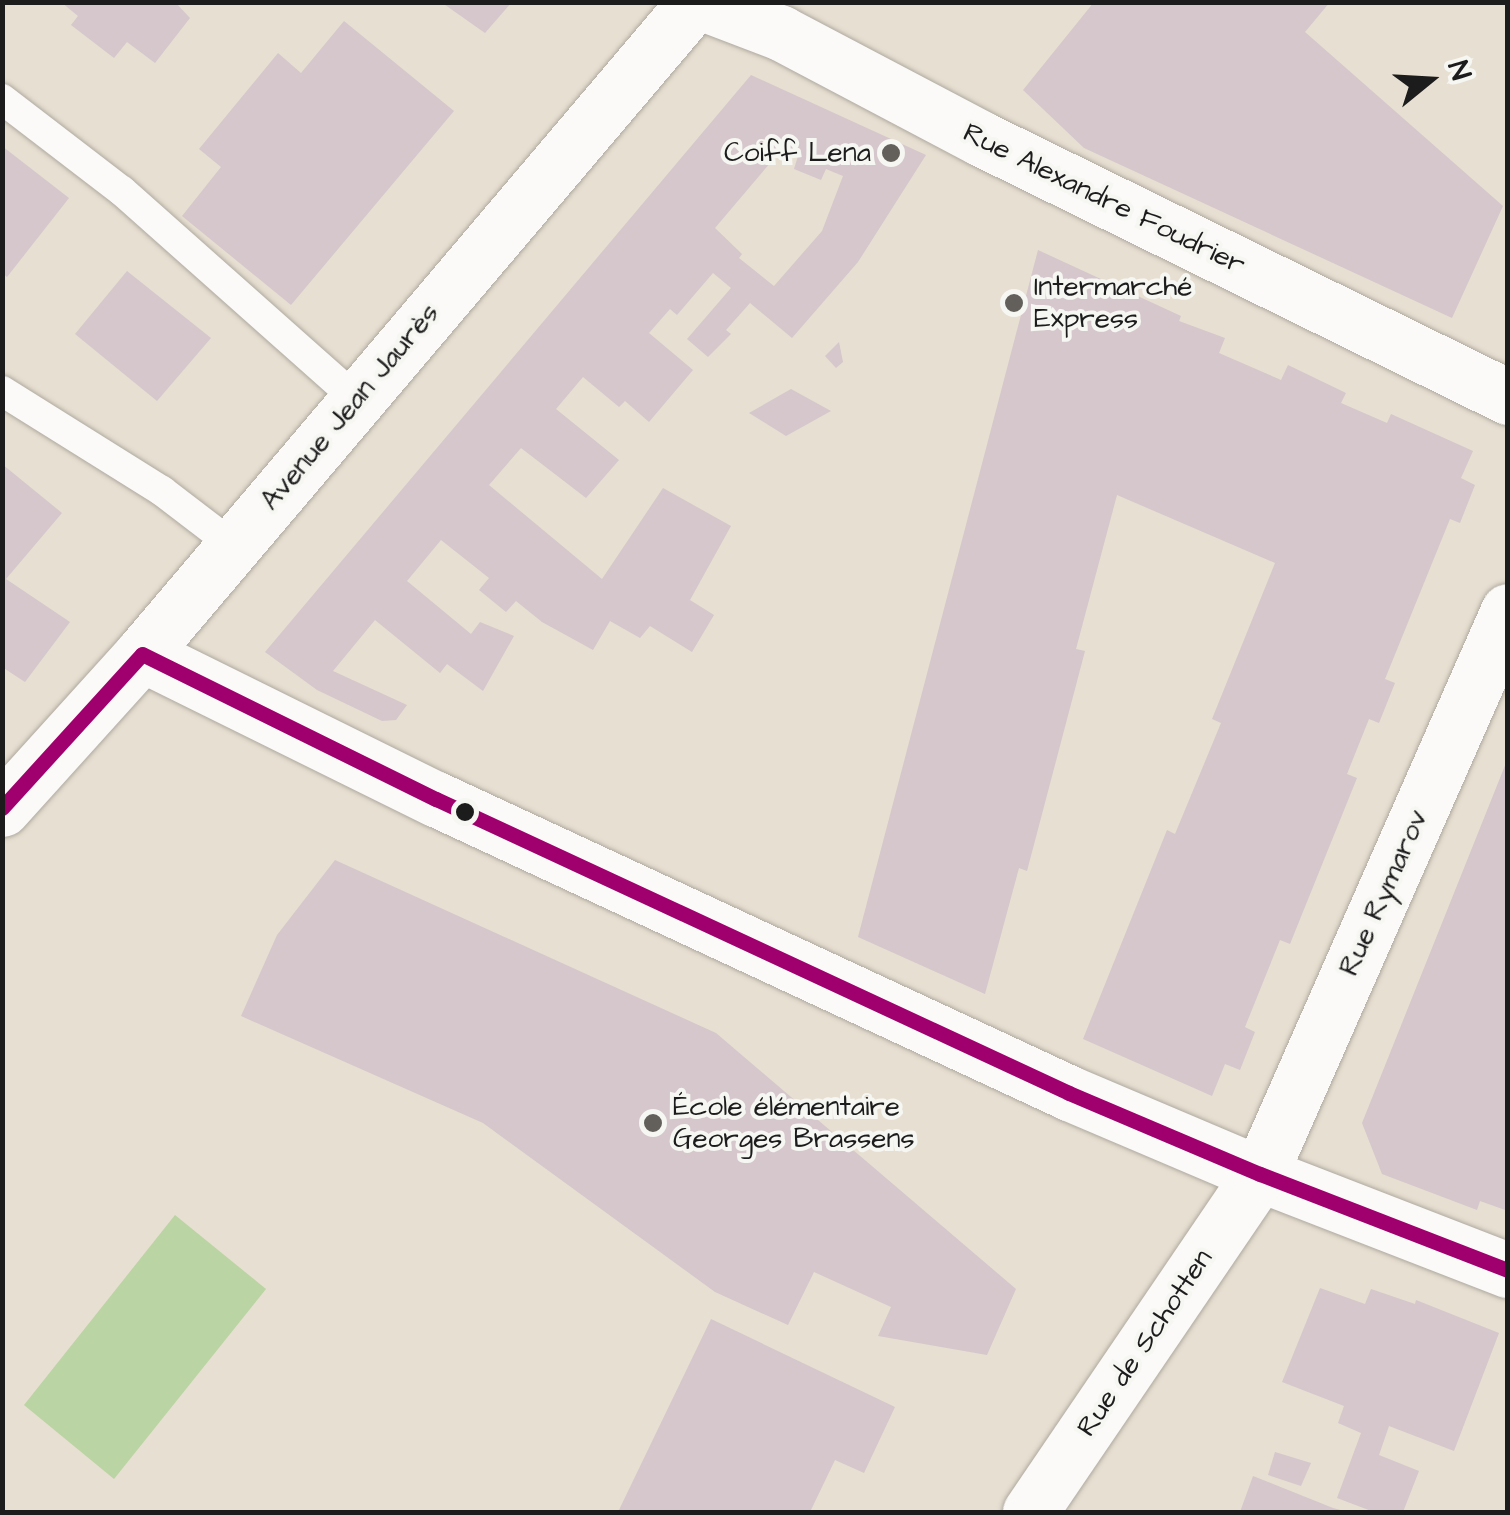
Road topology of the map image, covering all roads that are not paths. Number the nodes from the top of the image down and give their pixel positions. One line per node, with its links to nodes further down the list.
1 (698, 2): 4 (street, Rue Alexandre Foudrier); 5 (street, Avenue Jean Jaurès)
2 (2, 100): 5 (lane)
3 (2, 391): 6 (lane)
4 (1508, 396)
5 (357, 400): 6 (street, Avenue Jean Jaurès)
6 (234, 546): 8 (street, Avenue Jean Jaurès)
7 (1508, 611): 10 (street, Rue Rymarov)
8 (142, 654): 9 (street, Avenue Jean Jaurès); 10 (street)
9 (2, 809)
10 (1260, 1174): 11 (street); 12 (street, Rue de Schotten)
11 (1508, 1270)
12 (1030, 1512)

